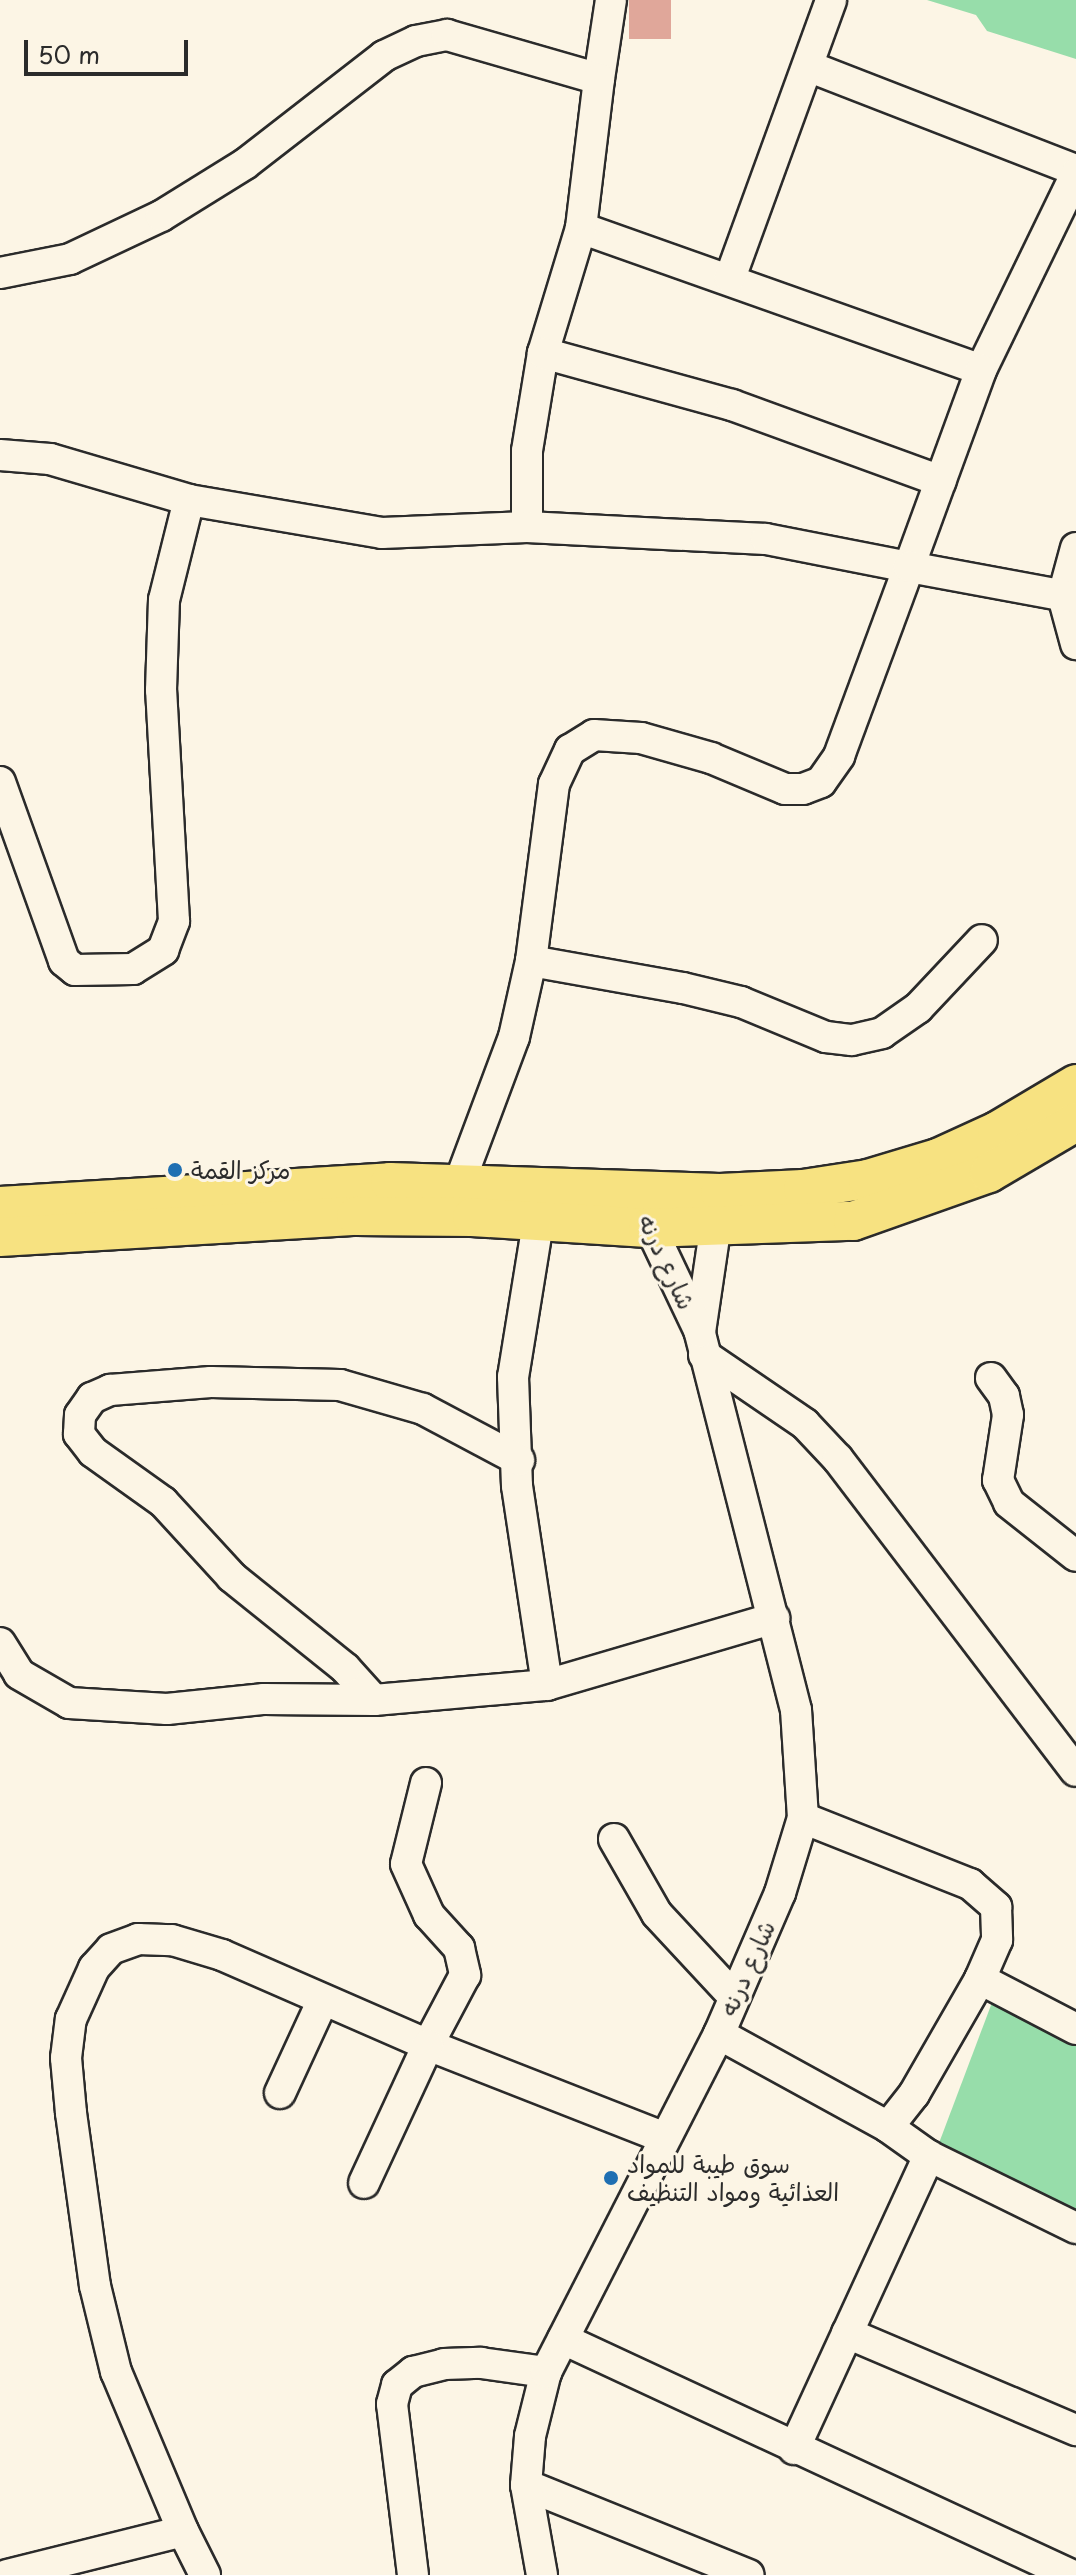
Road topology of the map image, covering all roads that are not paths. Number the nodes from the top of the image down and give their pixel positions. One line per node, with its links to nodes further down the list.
1 (611, 0): 4 (street)
2 (831, 0): 3 (street)
3 (810, 67): 5 (street); 8 (street)
4 (599, 79): 6 (street); 7 (street)
5 (1076, 172): 10 (street)
6 (581, 228): 8 (street); 9 (street)
7 (0, 273)
8 (730, 278): 10 (street)
9 (543, 353): 12 (street); 14 (street)
10 (981, 370): 12 (street)
11 (0, 455): 13 (street)
12 (941, 481): 16 (street)
13 (189, 500): 14 (street); 19 (street)
14 (527, 527): 16 (street)
15 (1076, 548): 17 (street)
16 (909, 567): 17 (street); 21 (street)
17 (1070, 597): 18 (street)
18 (1076, 644)
19 (0, 782)
20 (982, 940): 21 (street)
21 (531, 961): 24 (street)
22 (1076, 1084): 27 (main road)
23 (1076, 1122): 27 (main road)
24 (459, 1184): 25 (main road); 26 (main road)
25 (636, 1191): 27 (main road); 29 (street, شارع درنه)
26 (0, 1206)
27 (718, 1210): 29 (main road); 31 (street, شارع درنه)
28 (538, 1223): 29 (main road); 30 (main road); 33 (street)
29 (648, 1228): 31 (street, شارع درنه)
30 (0, 1237)
31 (702, 1344): 35 (street, شارع درنه); 39 (street)
32 (991, 1378): 34 (street)
33 (519, 1460): 37 (street); 38 (street)
34 (1076, 1556)
35 (774, 1618): 37 (street); 41 (street, شارع درنه)
36 (0, 1643): 38 (street)
37 (547, 1685): 38 (street)
38 (374, 1700)
39 (1076, 1771)
40 (426, 1783): 48 (street)
41 (803, 1818): 43 (street); 44 (street, شارع درنه)
42 (614, 1839): 44 (street)
43 (980, 1979): 46 (street); 50 (street)
44 (734, 1997): 47 (street, شارع درنه)
45 (323, 2000): 48 (street); 49 (street); 61 (street)
46 (1076, 2029)
47 (719, 2034): 50 (street); 51 (street, شارع درنه)
48 (428, 2045): 51 (street); 53 (street)
49 (280, 2093)
50 (888, 2127): 52 (street)
51 (663, 2137): 56 (street, شارع درنه)
52 (929, 2156): 54 (street); 55 (street)
53 (364, 2183)
54 (1076, 2228)
55 (847, 2333): 58 (street); 59 (street)
56 (563, 2339): 57 (street, شارع درنه); 59 (street)
57 (546, 2372): 60 (street, شارع درنه); 65 (street)
58 (1076, 2430)
59 (794, 2449): 62 (street)
60 (526, 2485): 66 (street, شارع درنه); 67 (street)
61 (183, 2531): 63 (street); 64 (street)
62 (1071, 2565)
63 (7, 2575)
64 (205, 2575)
65 (413, 2575)
66 (542, 2575)
67 (749, 2575)

